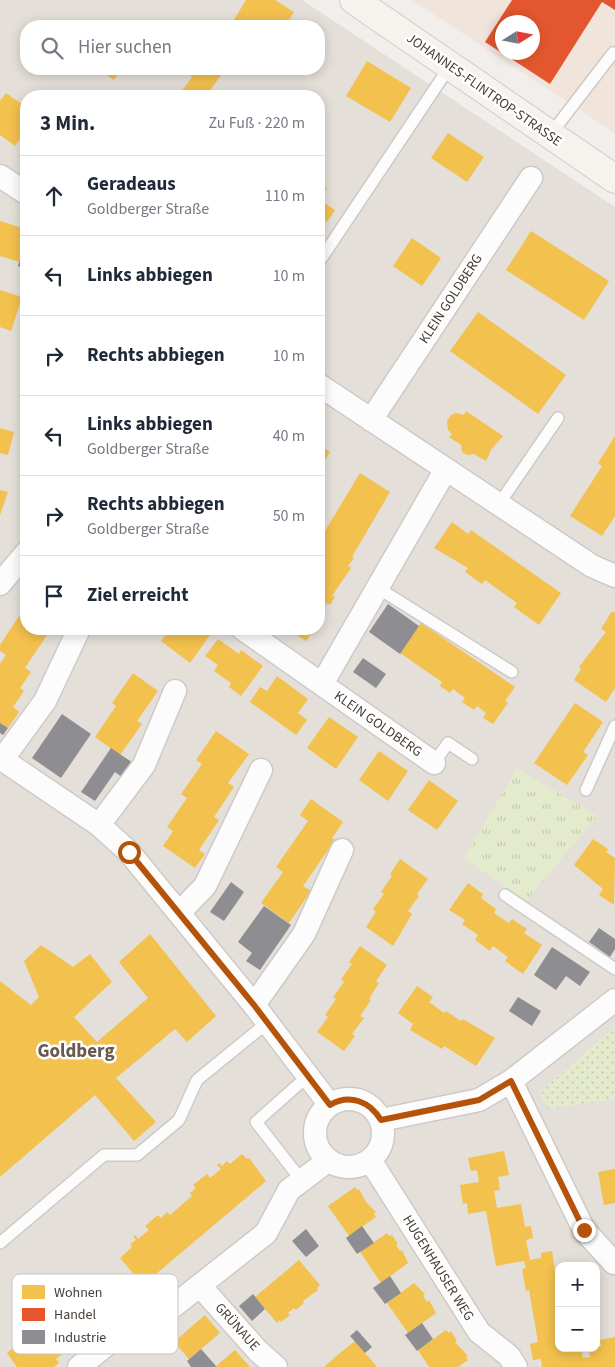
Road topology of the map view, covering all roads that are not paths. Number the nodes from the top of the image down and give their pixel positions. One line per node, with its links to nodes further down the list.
1 (354, 0): 3 (main road, JOHANNES-FLINTROP-STRASSE)
2 (615, 54): 4 (lane)
3 (450, 66): 4 (main road, JOHANNES-FLINTROP-STRASSE); 9 (lane)
4 (550, 135): 7 (main road, JOHANNES-FLINTROP-STRASSE)
5 (0, 176): 8 (street)
6 (531, 178): 12 (street, KLEIN GOLDBERG)
7 (615, 179)
8 (20, 189)
9 (325, 253)
10 (325, 389): 12 (street)
11 (558, 418): 14 (lane)
12 (371, 420): 13 (street)
13 (446, 469): 14 (street); 18 (street, KLEIN GOLDBERG)
14 (499, 504): 16 (street)
15 (20, 560): 17 (street)
16 (615, 576)
17 (0, 584)
18 (378, 588): 21 (lane); 22 (street, KLEIN GOLDBERG)
19 (76, 635): 26 (street)
20 (252, 635): 22 (street, KLEIN GOLDBERG)
21 (512, 672)
22 (322, 684): 27 (street, KLEIN GOLDBERG)
23 (175, 691): 30 (street)
24 (615, 726): 29 (lane)
25 (472, 758): 27 (lane)
26 (3, 763): 30 (street)
27 (434, 763)
28 (261, 770): 33 (street)
29 (586, 790)
30 (99, 825): 33 (street)
31 (342, 850): 36 (street)
32 (506, 894): 34 (lane)
33 (180, 912): 36 (street)
34 (615, 969)
35 (615, 1000): 39 (street)
36 (254, 1005): 37 (street)
37 (268, 1023): 38 (street); 45 (lane)
38 (309, 1076): 40 (street); 44 (lane)
39 (511, 1081): 41 (street); 46 (street)
40 (330, 1105): 41 (street); 42 (street)
41 (381, 1120): 43 (street)
42 (328, 1160): 43 (street); 44 (street)
43 (370, 1160): 52 (street, HUGENHAUSER WEG)
44 (302, 1181): 47 (street)
45 (0, 1243)
46 (614, 1263)
47 (200, 1286): 48 (street); 51 (street, GRÜNAUE)
48 (178, 1303)
49 (95, 1354): 50 (street)
50 (79, 1367)
51 (276, 1367)
52 (516, 1367)

